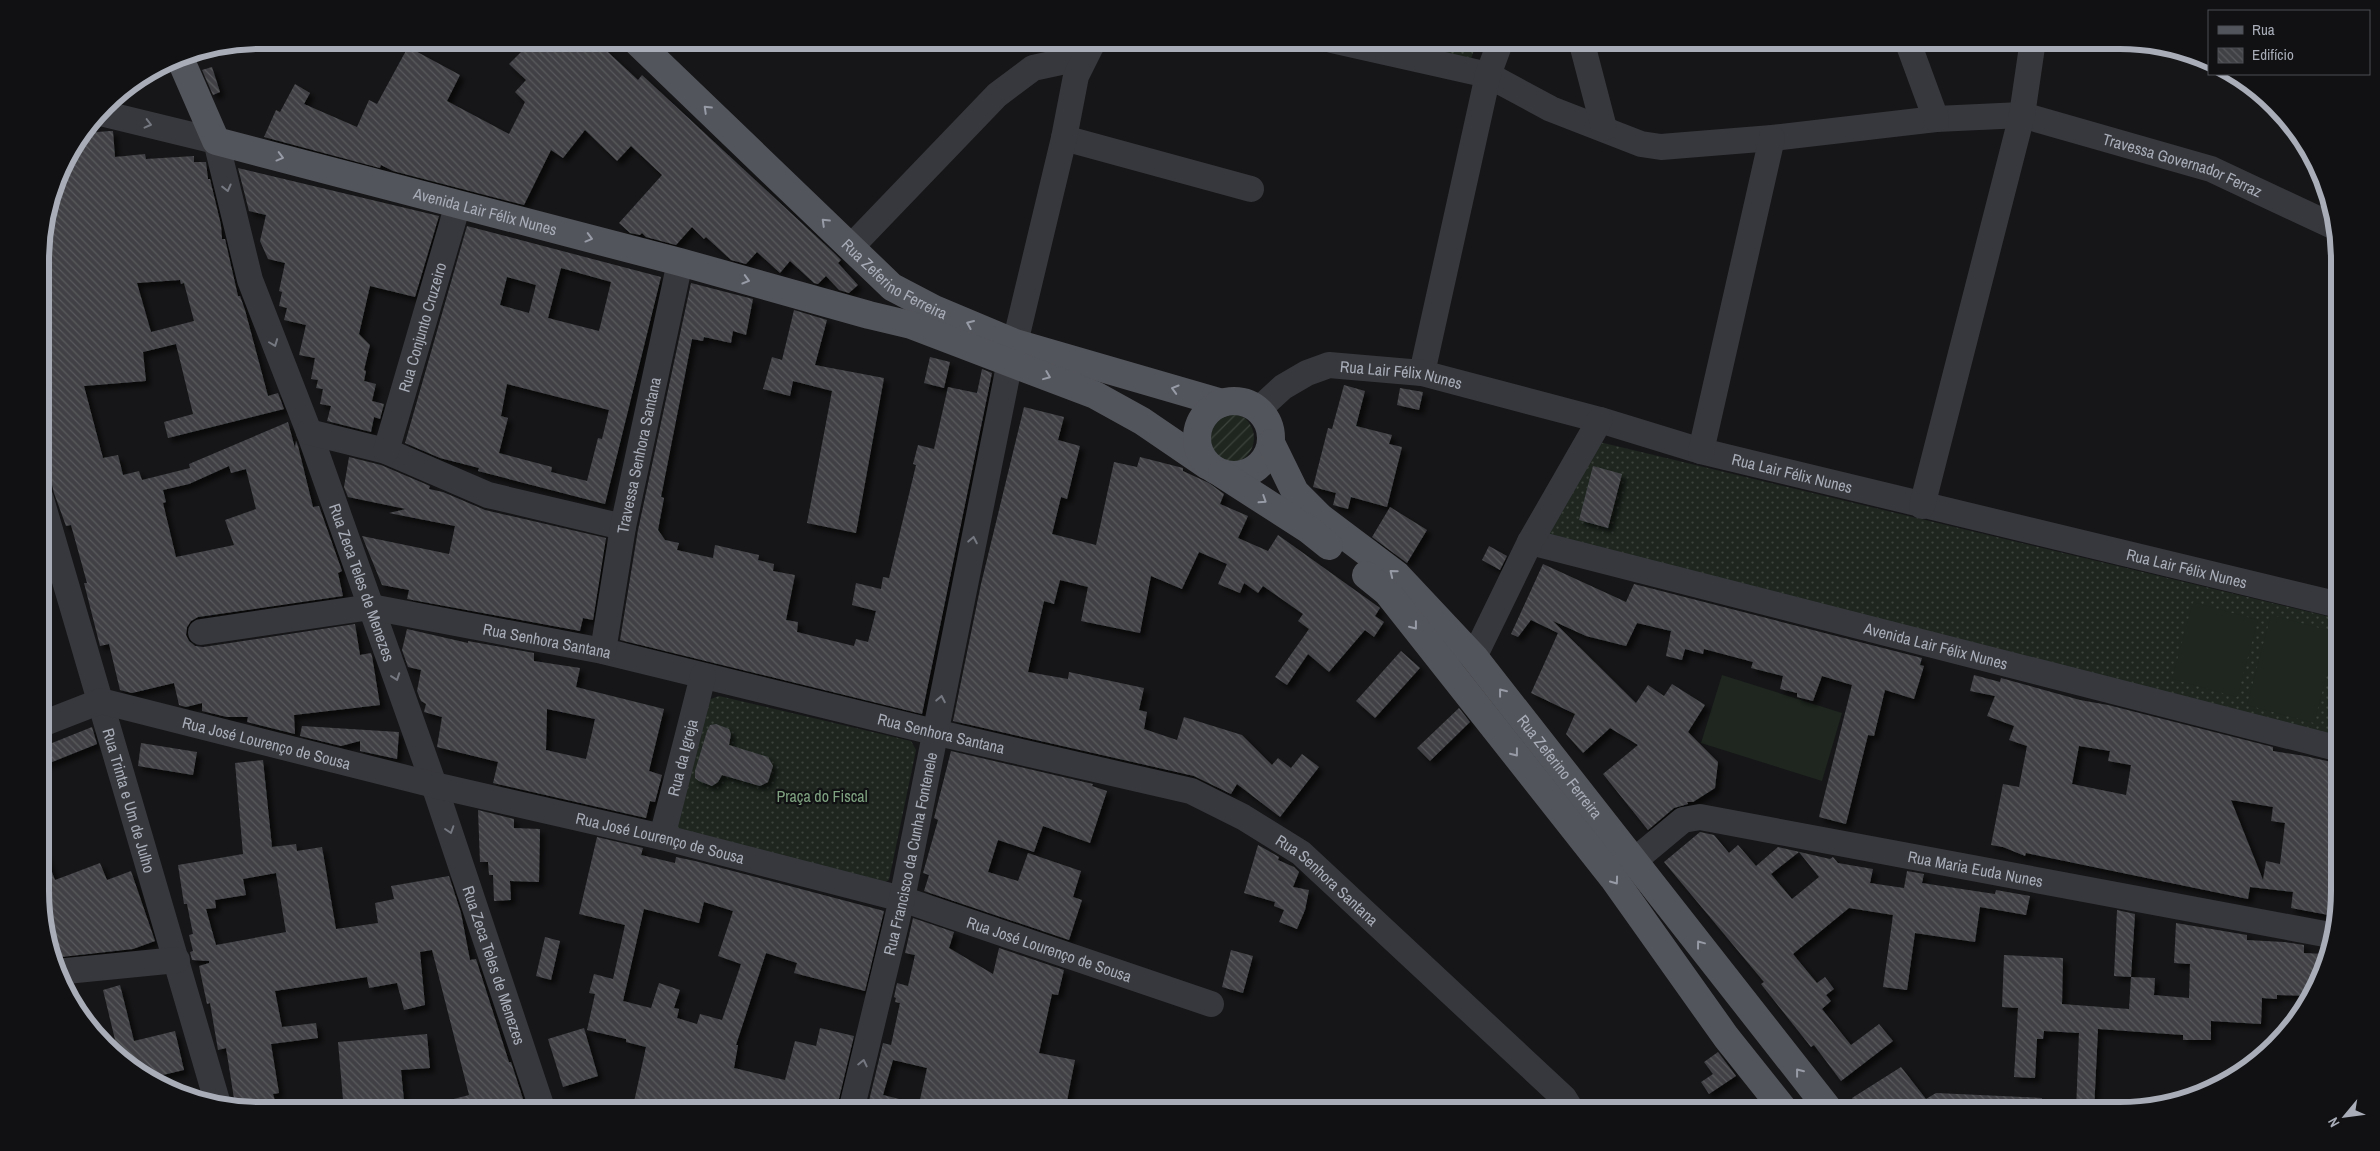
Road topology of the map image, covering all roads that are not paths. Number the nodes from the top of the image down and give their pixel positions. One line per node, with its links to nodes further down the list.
1 (644, 49): 21 (main road, Rua Zeferino Ferreira, one-way to 1)
2 (1088, 49): 21 (street)
3 (1090, 49): 15 (street, Rua Francisco da Cunha Fontenele)
4 (1372, 49): 10 (street, Travessa Governador Ferraz)
5 (1497, 49): 10 (street)
6 (1583, 49): 14 (street)
7 (1910, 49): 13 (street)
8 (2032, 49): 12 (street)
9 (182, 64): 17 (main road, Rua Zeca Teles de Menezes)
10 (1488, 75): 14 (street, Travessa Governador Ferraz); 26 (street)
11 (106, 114): 17 (street, Avenida Lair Félix Nunes, one-way to 17)
12 (2022, 115): 13 (street, Travessa Governador Ferraz); 20 (street, Travessa Governador Ferraz); 35 (street)
13 (1936, 119): 16 (street, Travessa Governador Ferraz)
14 (1604, 128): 16 (street, Travessa Governador Ferraz)
15 (1064, 138): 18 (street); 25 (street, Rua Francisco da Cunha Fontenele)
16 (1772, 138): 33 (street)
17 (216, 141): 19 (main road, Avenida Lair Félix Nunes, one-way to 19); 30 (street, Rua Zeca Teles de Menezes, one-way to 30)
18 (1251, 189)
19 (458, 204): 22 (main road, Avenida Lair Félix Nunes, one-way to 22); 32 (street, Rua Conjunto Cruzeiro)
20 (2328, 224)
21 (851, 247): 23 (main road, Rua Zeferino Ferreira)
22 (680, 262): 24 (main road, Avenida Lair Félix Nunes, one-way to 24); 37 (street, Travessa Senhora Santana)
23 (892, 286): 24 (main road); 25 (main road, Rua Zeferino Ferreira, one-way to 23)
24 (869, 315): 25 (main road, Rua Zeferino Ferreira)
25 (1012, 352): 27 (main road, Rua Zeferino Ferreira, one-way to 25); 34 (main road, Rua Zeferino Ferreira, one-way to 34); 47 (street, Rua Francisco da Cunha Fontenele, one-way to 25)
26 (1422, 374): 28 (street, Rua Lair Félix Nunes); 29 (street, Rua Lair Félix Nunes)
27 (1222, 403): 28 (main road); 34 (main road)
28 (1258, 410): 31 (main road)
29 (1600, 420): 33 (street, Rua Lair Félix Nunes); 38 (street)
30 (309, 432): 32 (street); 40 (street, Rua Zeca Teles de Menezes)
31 (1271, 443): 34 (main road); 43 (main road, Rua Zeferino Ferreira, one-way to 31)
32 (386, 451): 37 (street)
33 (1701, 451): 35 (street, Rua Lair Félix Nunes)
34 (1215, 470): 58 (main road, Rua Zeferino Ferreira, one-way to 58)
35 (1922, 506): 39 (street, Rua Lair Félix Nunes)
36 (49, 525): 45 (street, Rua Trinta e Um de Julho)
37 (623, 527): 42 (street, Travessa Senhora Santana)
38 (1530, 542): 43 (street); 48 (street, Avenida Lair Félix Nunes)
39 (2331, 603)
40 (371, 608): 41 (street, Rua Senhora Santana); 42 (street, Rua Senhora Santana); 49 (street, Rua Zeca Teles de Menezes, one-way to 49)
41 (201, 632)
42 (603, 652): 44 (street, Rua Senhora Santana)
43 (1474, 657): 51 (main road, Rua Zeferino Ferreira, one-way to 43)
44 (703, 676): 47 (street, Rua Senhora Santana); 50 (street, Rua da Igreja)
45 (101, 701): 46 (street); 49 (street, Rua José Lourenço de Sousa); 54 (street, Rua Trinta e Um de Julho)
46 (49, 721)
47 (934, 732): 52 (street, Rua Francisco da Cunha Fontenele); 62 (street, Rua Senhora Santana)
48 (2331, 748)
49 (434, 785): 50 (street, Rua José Lourenço de Sousa); 60 (street, Rua Zeca Teles de Menezes, one-way to 60)
50 (662, 837): 52 (street, Rua José Lourenço de Sousa)
51 (1636, 860): 53 (street, Rua Maria Euda Nunes); 57 (main road, Rua Zeferino Ferreira, one-way to 51)
52 (902, 899): 56 (street, Rua José Lourenço de Sousa); 61 (street, Rua Francisco da Cunha Fontenele, one-way to 52)
53 (2327, 934)
54 (177, 960): 55 (street); 59 (street, Rua Trinta e Um de Julho)
55 (65, 971)
56 (1211, 1004)
57 (1753, 1014): 58 (main road); 64 (main road, Rua Zeferino Ferreira, one-way to 57)
58 (1726, 1037): 63 (main road, Rua Zeferino Ferreira)
59 (216, 1098)
60 (540, 1102)
61 (853, 1102)
62 (1566, 1102)
63 (1778, 1102)
64 (1823, 1102)

